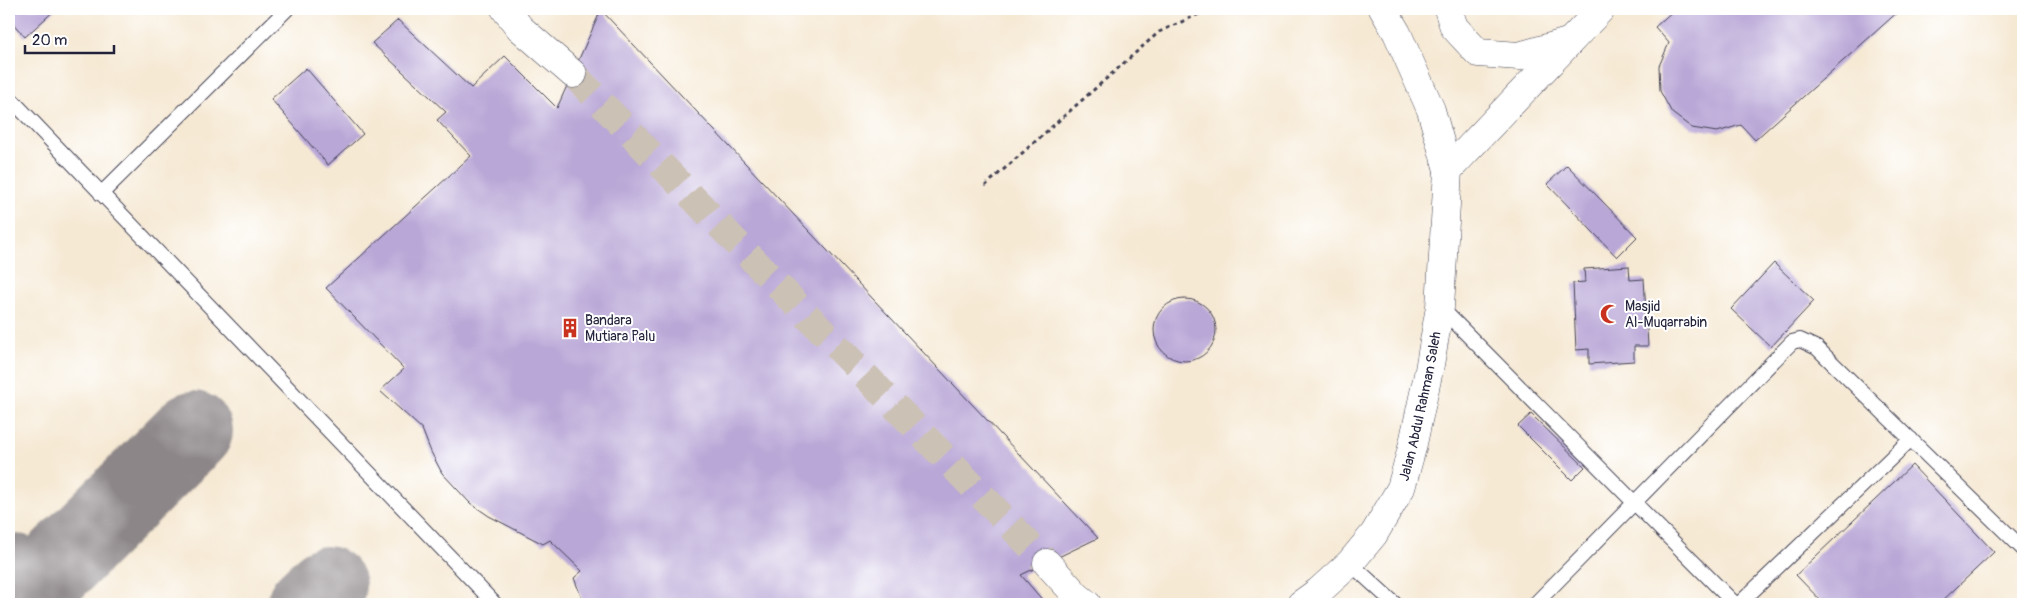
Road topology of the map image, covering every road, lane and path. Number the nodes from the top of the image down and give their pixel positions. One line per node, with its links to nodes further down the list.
1 (287, 9): 12 (lane)
2 (505, 9): 8 (street)
3 (1210, 9): 11 (path)
4 (1383, 9): 10 (street, Jalan Abdul Rahman Saleh)
5 (1448, 9): 7 (street)
6 (1601, 9): 7 (street)
7 (1570, 42): 10 (street)
8 (573, 74)
9 (9, 97): 12 (lane)
10 (1448, 170): 13 (street, Jalan Abdul Rahman Saleh)
11 (984, 186)
12 (101, 194): 19 (lane)
13 (1440, 307): 15 (lane); 18 (street, Jalan Abdul Rahman Saleh)
14 (1911, 439): 15 (lane); 16 (lane); 24 (lane)
15 (1634, 503): 23 (lane); 24 (lane)
16 (2023, 549)
17 (1047, 563): 20 (street)
18 (1350, 563): 21 (street, Jalan Abdul Rahman Saleh); 22 (lane)
19 (495, 604)
20 (1087, 604)
21 (1301, 604)
22 (1394, 604)
23 (1535, 604)
24 (1737, 604)

